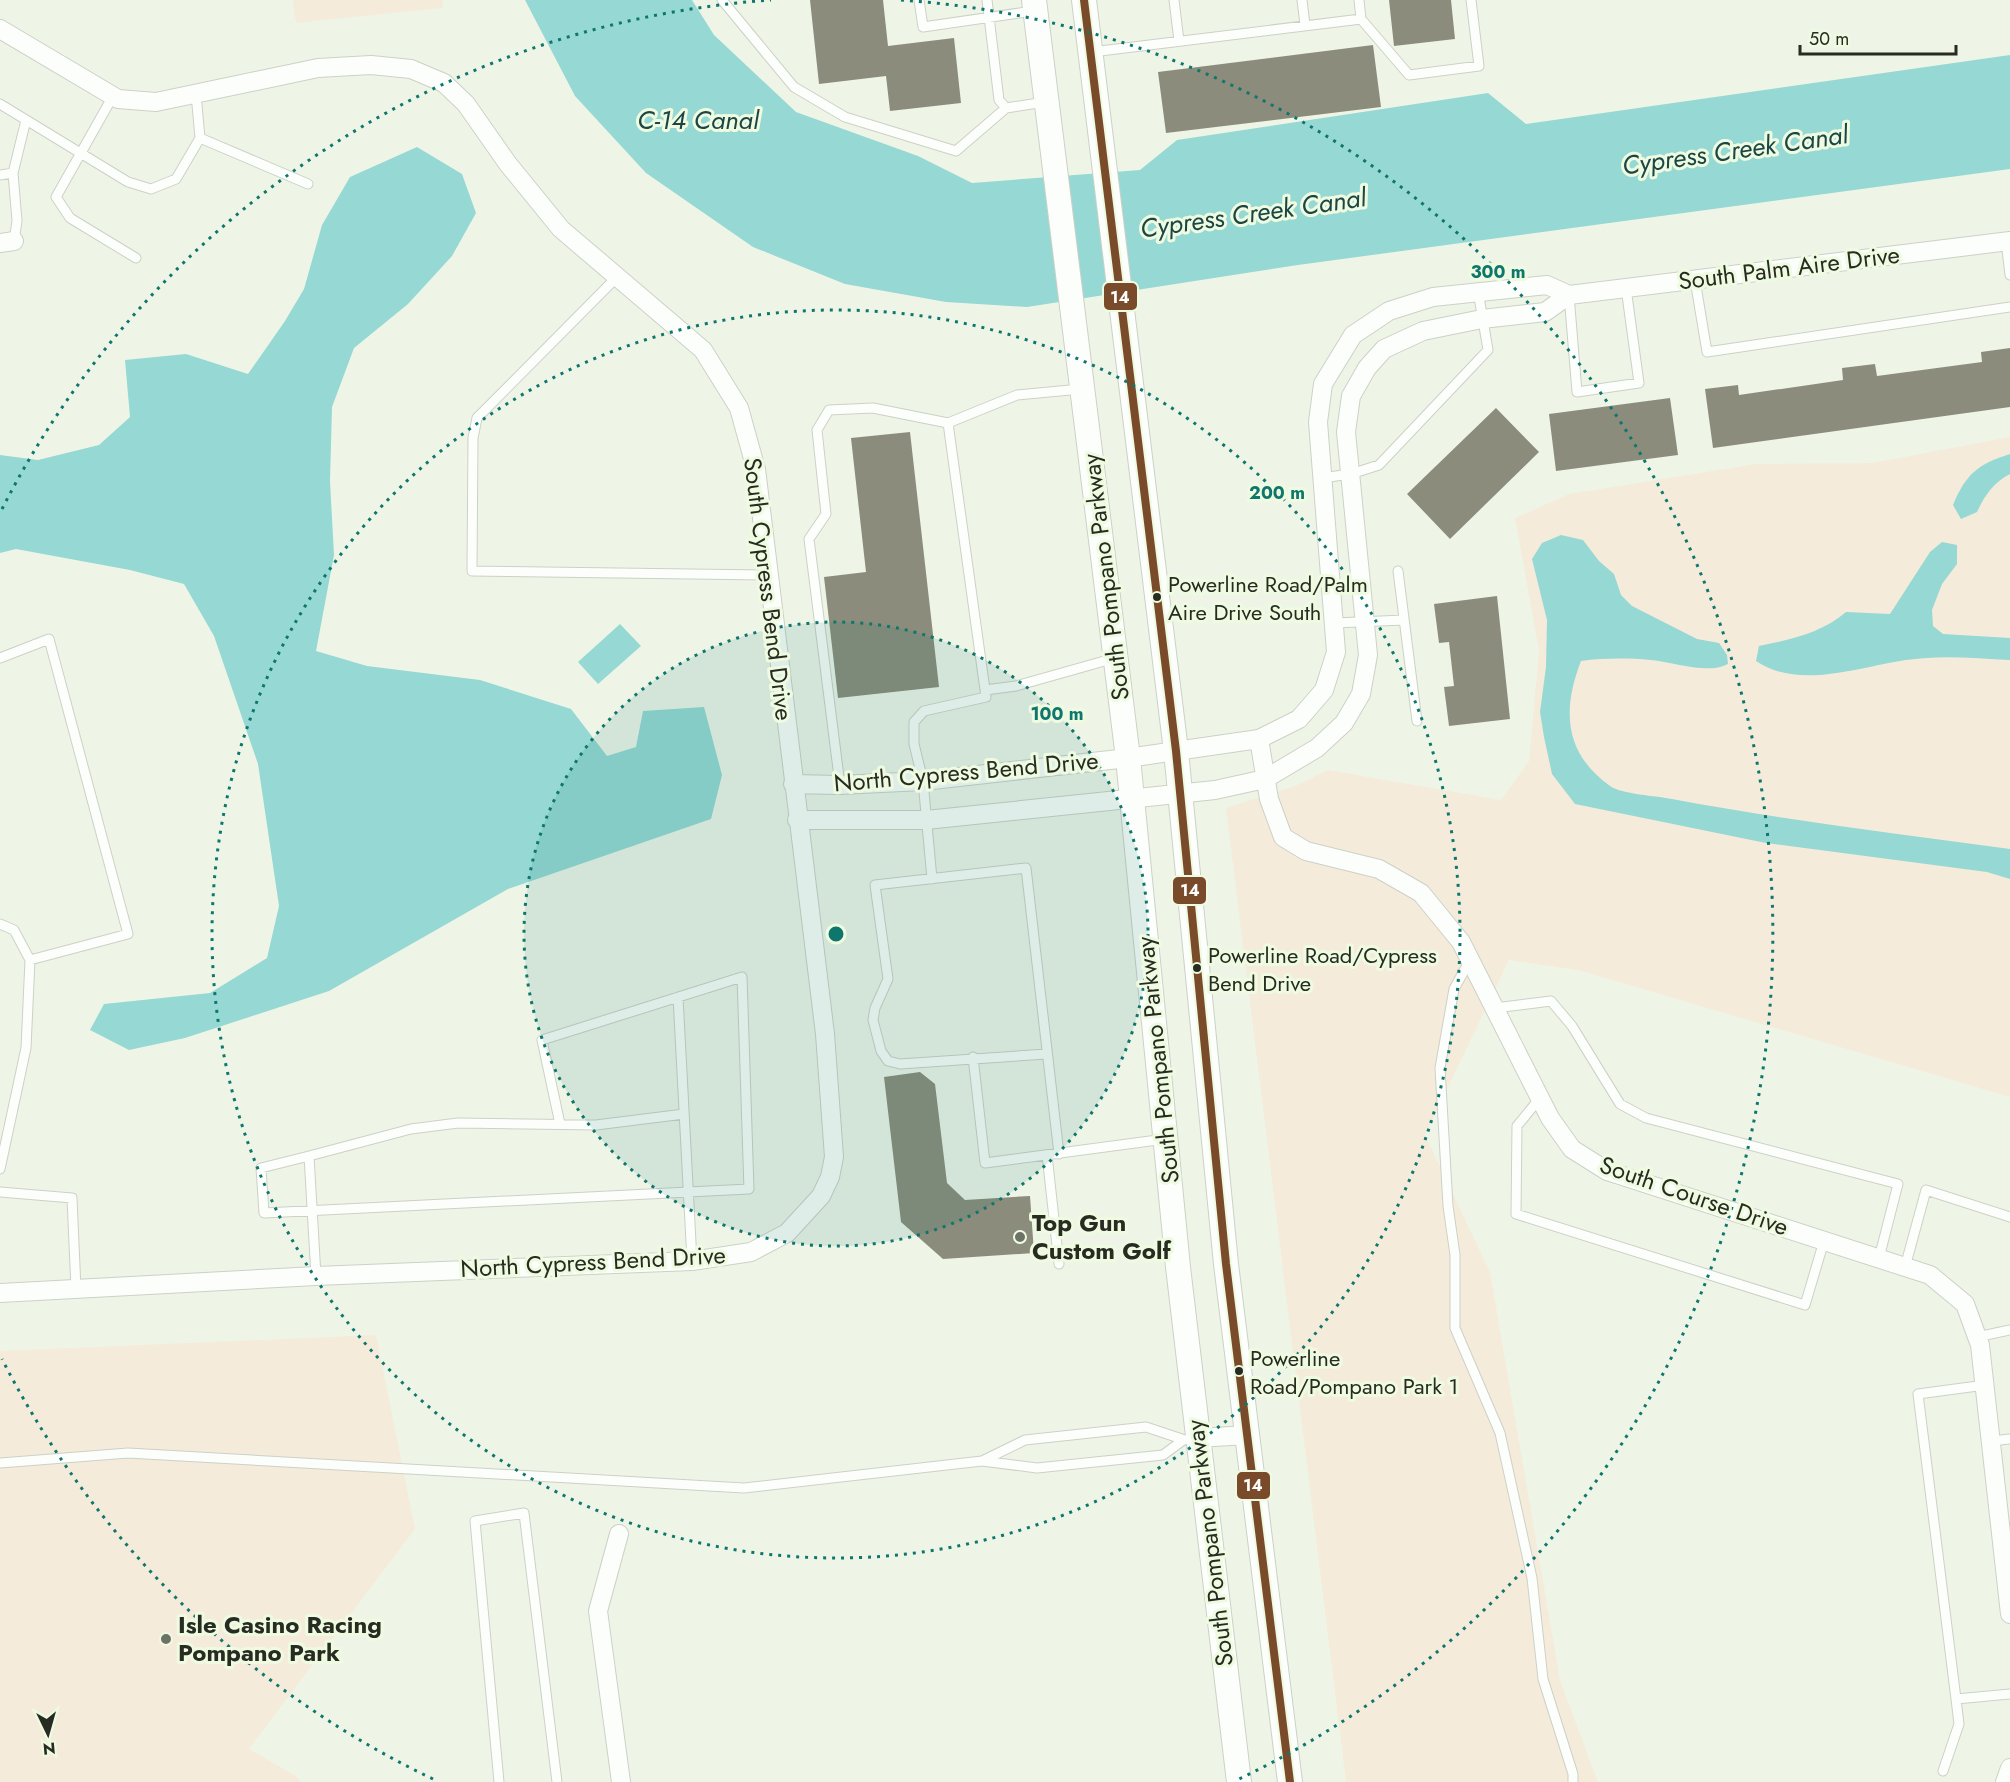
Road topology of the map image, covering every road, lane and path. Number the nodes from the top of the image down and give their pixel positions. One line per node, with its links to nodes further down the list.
1 (722, 0): 20 (lane)
2 (920, 0): 10 (lane)
3 (987, 0): 10 (lane)
4 (1084, 0): 15 (main road, South Pompano Parkway)
5 (1174, 0): 14 (lane)
6 (1302, 0): 12 (lane)
7 (1359, 0): 11 (lane)
8 (1471, 0): 11 (lane)
9 (1035, 5): 10 (lane); 18 (main road, South Pompano Parkway)
10 (989, 18): 20 (lane)
11 (1361, 18): 12 (lane)
12 (1305, 26): 14 (lane)
13 (0, 29): 17 (street, South Cypress Bend Drive)
14 (1179, 41): 15 (lane)
15 (1092, 52): 52 (main road, South Pompano Parkway)
16 (196, 94): 17 (street, South Cypress Bend Drive); 22 (lane); 31 (street, South Cypress Bend Drive)
17 (113, 96): 23 (lane)
18 (1047, 102): 20 (lane); 38 (main road, South Pompano Parkway)
19 (0, 104): 21 (lane)
20 (1006, 108)
21 (26, 120): 23 (lane); 24 (lane)
22 (200, 138): 23 (lane); 26 (lane)
23 (81, 154): 29 (lane)
24 (13, 173): 25 (lane); 28 (lane)
25 (0, 175)
26 (308, 184)
27 (2008, 241): 30 (lane); 32 (street, South Palm Aire Drive)
28 (7, 242)
29 (136, 258)
30 (2010, 275)
31 (618, 276): 43 (street, South Cypress Bend Drive); 43 (lane)
32 (1695, 280): 33 (street, South Palm Aire Drive); 36 (lane)
33 (1626, 288): 35 (street, South Palm Aire Drive); 35 (lane)
34 (1478, 291): 35 (street, South Palm Aire Drive); 37 (lane); 41 (street, South Palm Aire Drive)
35 (1569, 295): 37 (street, South Palm Aire Drive)
36 (2010, 307)
37 (1482, 319): 40 (lane); 40 (street, South Palm Aire Drive)
38 (1083, 389): 39 (lane); 48 (main road, South Pompano Parkway)
39 (948, 423): 49 (lane); 57 (lane)
40 (1351, 474): 41 (lane); 45 (street, South Palm Aire Drive)
41 (1321, 478): 46 (street, South Palm Aire Drive)
42 (1398, 571): 44 (lane)
43 (768, 575): 56 (street, South Cypress Bend Drive)
44 (1404, 620): 45 (lane); 50 (lane)
45 (1364, 621): 46 (lane); 54 (street, South Palm Aire Drive)
46 (1335, 623): 51 (street, South Palm Aire Drive)
47 (0, 658): 64 (lane)
48 (1115, 658): 49 (lane); 53 (main road, South Pompano Parkway)
49 (985, 690): 55 (lane)
50 (1416, 721)
51 (1259, 739): 52 (street, South Palm Aire Drive); 54 (street, South Course Drive)
52 (1176, 751): 53 (street, North Cypress Bend Drive); 58 (main road, South Pompano Parkway)
53 (1128, 758): 55 (street, North Cypress Bend Drive); 59 (main road, South Pompano Parkway)
54 (1265, 779): 58 (street, South Palm Aire Drive); 65 (street, South Course Drive)
55 (923, 781): 57 (street, North Cypress Bend Drive); 61 (lane)
56 (793, 783): 57 (street, North Cypress Bend Drive); 60 (street, North Cypress Bend Drive)
57 (840, 785)
58 (1180, 794): 59 (street, North Cypress Bend Drive); 93 (main road, South Pompano Parkway)
59 (1132, 800): 61 (street, North Cypress Bend Drive); 73 (main road, South Pompano Parkway)
60 (797, 820): 61 (street, North Cypress Bend Drive); 84 (street, North Cypress Bend Drive)
61 (926, 820): 62 (lane)
62 (932, 879): 68 (lane); 69 (lane)
63 (0, 924): 64 (lane)
64 (30, 960): 77 (lane)
65 (1470, 960): 67 (street, South Course Drive); 109 (lane)
66 (678, 997): 71 (lane); 72 (lane); 79 (lane)
67 (1495, 1008): 70 (street, South Course Drive); 83 (lane)
68 (1047, 1054): 69 (lane); 74 (lane)
69 (973, 1058): 75 (lane)
70 (1540, 1098): 82 (street, South Course Drive); 82 (lane)
71 (684, 1114): 72 (lane); 79 (lane)
72 (560, 1124): 76 (lane)
73 (1165, 1139): 74 (lane); 95 (main road, South Pompano Parkway)
74 (1059, 1154): 75 (lane)
75 (1047, 1155): 85 (lane)
76 (309, 1156): 80 (lane); 80 (lane)
77 (0, 1169)
78 (0, 1192): 88 (lane)
79 (689, 1192): 80 (lane); 84 (lane)
80 (312, 1210): 87 (lane)
81 (2010, 1216): 86 (lane)
82 (1824, 1241): 83 (street, South Course Drive)
83 (1879, 1258): 86 (street, South Course Drive)
84 (692, 1261): 87 (street, North Cypress Bend Drive)
85 (1059, 1264)
86 (1905, 1267): 91 (street, South Course Drive)
87 (316, 1276): 88 (street, North Cypress Bend Drive)
88 (76, 1289): 89 (street, North Cypress Bend Drive)
89 (0, 1293)
90 (2010, 1330): 91 (lane)
91 (1977, 1337): 92 (street, South Course Drive)
92 (1985, 1385): 96 (street, South Course Drive); 102 (lane)
93 (1248, 1435): 95 (street); 108 (main road, South Pompano Parkway)
94 (2010, 1438): 96 (lane)
95 (1189, 1439): 97 (lane); 97 (lane); 107 (main road, South Pompano Parkway)
96 (1991, 1441): 100 (street, South Course Drive)
97 (982, 1461): 98 (lane)
98 (0, 1463)
99 (619, 1534): 106 (street)
100 (2010, 1614)
101 (2010, 1694): 102 (lane)
102 (1956, 1699): 103 (lane)
103 (1943, 1771)
104 (499, 1782): 105 (lane)
105 (557, 1782)
106 (621, 1782)
107 (1239, 1782)
108 (1290, 1782)
109 (1573, 1782)

